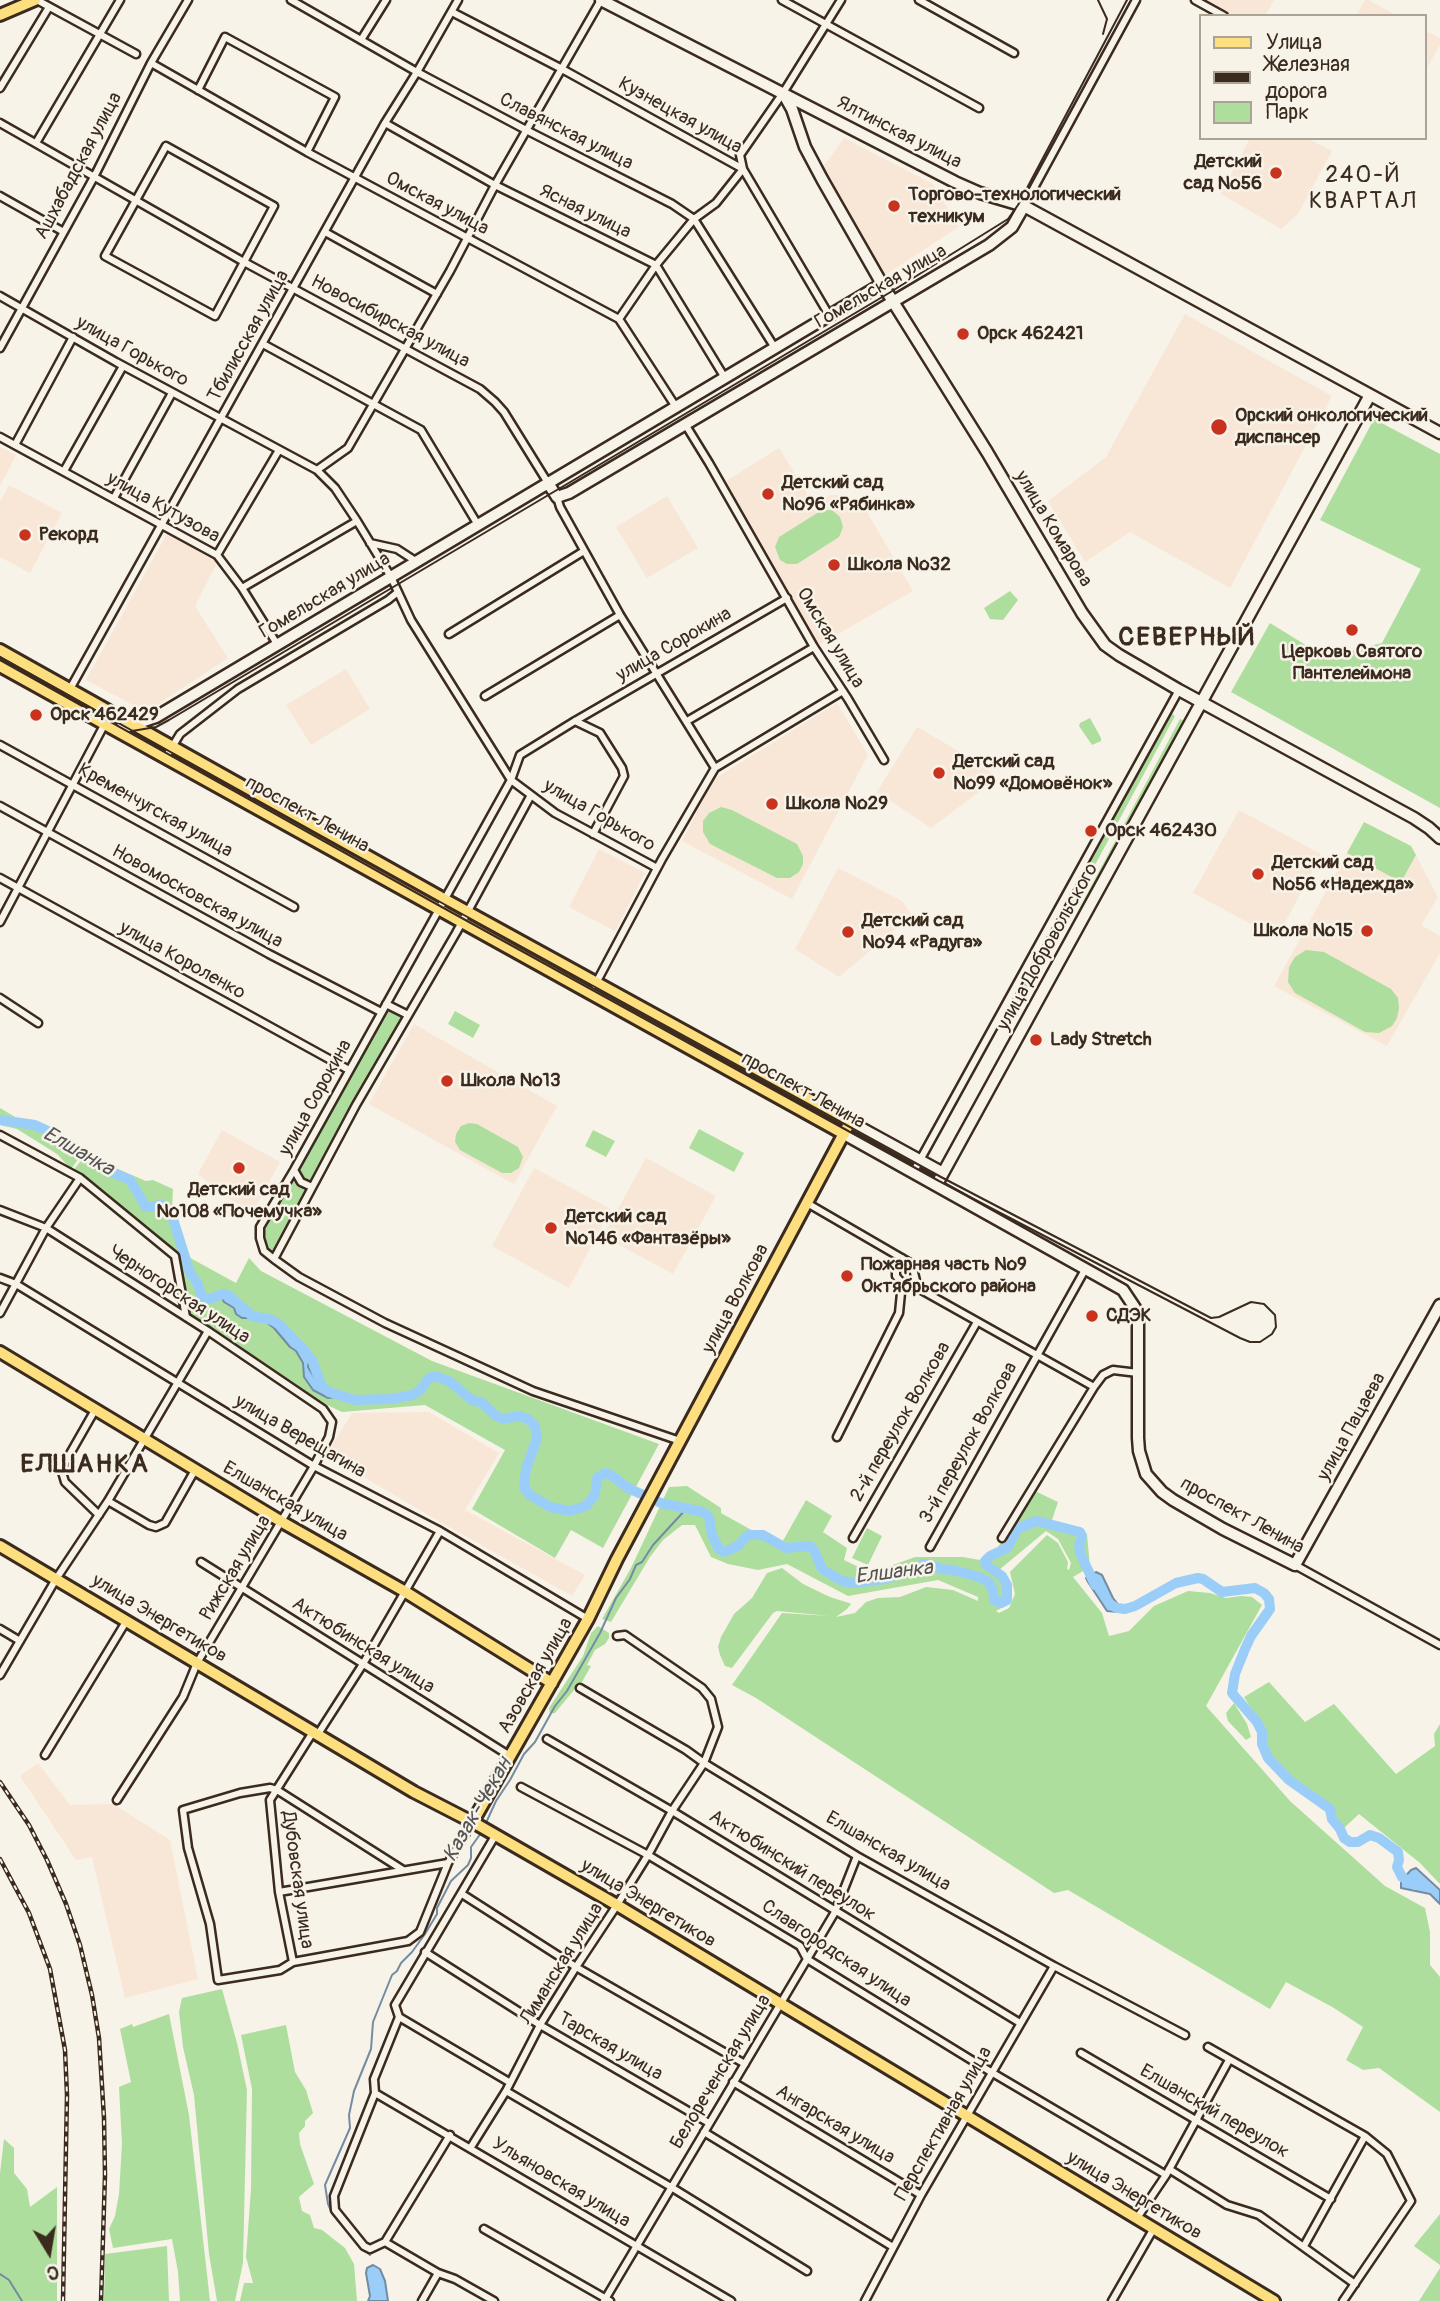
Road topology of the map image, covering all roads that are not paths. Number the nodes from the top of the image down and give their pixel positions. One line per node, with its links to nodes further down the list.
1 (36, 0): 13 (street); 16 (main road)
2 (120, 0): 18 (street)
3 (188, 0): 22 (street, Ашхабадская улица)
4 (291, 0): 19 (street, Славянская улица)
5 (386, 0): 19 (street)
6 (458, 0): 14 (street, Тбилисская улица)
7 (601, 0): 23 (street); 27 (main road, Ялтинская улица)
8 (782, 0): 17 (street)
9 (841, 0): 17 (street)
10 (919, 0): 20 (street)
11 (1136, 0): 40 (street, Гомельская улица)
12 (1195, 0): 15 (street)
13 (49, 7): 18 (street); 25 (street)
14 (452, 12): 23 (street, Кузнецкая улица); 24 (street, Тбилисская улица)
15 (1220, 14)
16 (0, 15)
17 (827, 25): 27 (street); 28 (street)
18 (100, 33): 21 (street); 32 (street)
19 (361, 40): 24 (street, Славянская улица)
20 (1014, 52)
21 (136, 54)
22 (151, 63): 26 (street, Омская улица); 35 (street, Ашхабадская улица)
23 (562, 69): 31 (street); 34 (street, Кузнецкая улица)
24 (417, 72): 30 (street, Тбилисская улица); 31 (street, Славянская улица)
25 (0, 88)
26 (198, 90): 33 (street, Омская улица); 33 (street)
27 (783, 93): 34 (street); 40 (main road, Ялтинская улица); 47 (main road, улица Комарова)
28 (979, 108)
29 (0, 123): 32 (street, Новосибирская улица)
30 (385, 123): 36 (street, Тбилисская улица); 37 (street, Ясная улица)
31 (528, 131): 37 (street); 41 (street, Славянская улица)
32 (36, 143): 35 (street, Новосибирская улица)
33 (307, 152): 36 (street, Омская улица)
34 (743, 169): 41 (street); 53 (street, Кузнецкая улица)
35 (94, 177): 39 (street, Новосибирская улица); 42 (street, Ашхабадская улица)
36 (355, 178): 43 (street, Тбилисская улица); 44 (street, Омская улица)
37 (495, 185): 44 (street); 46 (street, Ясная улица)
38 (0, 196): 42 (street)
39 (136, 200): 45 (street, Новосибирская улица); 45 (street); 45 (street)
40 (1024, 206): 51 (main road, Гомельская улица); 63 (main road, Ялтинская улица)
41 (694, 219): 46 (street); 58 (street, Славянская улица)
42 (62, 231): 52 (street, Ашхабадская улица)
43 (325, 232): 48 (street, Тбилисская улица); 49 (street)
44 (467, 238): 49 (street); 54 (street, Омская улица)
45 (244, 262): 48 (street, Новосибирская улица)
46 (656, 265): 54 (street); 61 (street)
47 (883, 284): 51 (main road, улица Комарова); 53 (main road, Гомельская улица)
48 (293, 289): 56 (street, Тбилисская улица); 59 (street, Новосибирская улица)
49 (437, 294): 59 (street)
50 (0, 296): 52 (street, улица Горького)
51 (893, 300): 67 (main road, Гомельская улица); 98 (main road, улица Комарова)
52 (22, 308): 55 (street, улица Горького); 57 (street, Ашхабадская улица)
53 (830, 315): 58 (main road, Гомельская улица)
54 (619, 319): 65 (street, Омская улица)
55 (72, 337): 60 (street, улица Горького); 70 (street)
56 (262, 345): 64 (street); 66 (street, Тбилисская улица)
57 (0, 348)
58 (775, 348): 61 (main road, Гомельская улица)
59 (406, 349): 64 (street); 74 (street, Новосибирская улица)
60 (123, 366): 62 (street, улица Горького); 73 (street)
61 (725, 378): 65 (main road, Гомельская улица)
62 (172, 393): 66 (street, улица Горького); 76 (street)
63 (1370, 395): 68 (main road, Ялтинская улица); 100 (main road, улица Добровольского)
64 (373, 402): 72 (street); 78 (street)
65 (676, 407): 74 (main road, Гомельская улица)
66 (221, 419): 71 (street, улица Горького); 79 (street, Тбилисская улица)
67 (685, 424): 75 (main road, Гомельская улица); 87 (street, Омская улица)
68 (1440, 433)
69 (0, 438): 70 (street, улица Кутузова)
70 (15, 445): 73 (street, улица Кутузова)
71 (279, 450): 72 (street, улица Горького); 82 (street)
72 (317, 470): 77 (street, улица Горького)
73 (64, 471): 76 (street, улица Кутузова)
74 (548, 483): 75 (main road); 78 (main road, Гомельская улица)
75 (557, 497): 81 (street)
76 (114, 498): 79 (street, улица Кутузова)
77 (357, 521): 80 (street, улица Горького); 85 (street)
78 (478, 525): 83 (main road, Гомельская улица)
79 (162, 526): 82 (street, улица Кутузова); 96 (street, Тбилисская улица)
80 (370, 543): 83 (street); 84 (street, улица Горького)
81 (584, 551): 88 (street); 89 (street)
82 (217, 555): 85 (street, улица Кутузова)
83 (417, 562): 84 (main road, Гомельская улица)
84 (391, 578): 86 (street, улица Горького); 90 (main road, Гомельская улица)
85 (242, 588): 90 (street, улица Кутузова)
86 (398, 592): 108 (street, Гомельская улица); 112 (street, улица Горького)
87 (787, 598): 91 (street, Омская улица); 95 (street, улица Сорокина)
88 (620, 615): 95 (street); 99 (street)
89 (449, 634)
90 (277, 644): 105 (main road, Гомельская улица)
91 (814, 647): 97 (street, Омская улица); 103 (street)
92 (0, 650): 93 (main road, проспект Ленина)
93 (17, 660): 94 (street); 96 (main road, проспект Ленина)
94 (5, 669): 104 (main road, проспект Ленина)
95 (658, 674): 102 (street, улица Сорокина); 103 (street)
96 (70, 689): 101 (main road, проспект Ленина)
97 (843, 691): 110 (street, Омская улица); 111 (street)
98 (1178, 691): 100 (main road, улица Комарова); 148 (street, улица Добровольского)
99 (485, 696)
100 (1203, 703): 118 (main road, улица Комарова); 151 (main road, улица Добровольского)
101 (111, 712): 104 (street); 105 (main road, проспект Ленина)
102 (575, 721): 112 (street, улица Сорокина); 117 (street)
103 (687, 721): 111 (street)
104 (105, 723): 106 (main road, проспект Ленина); 113 (street)
105 (136, 725): 106 (main road, Гомельская улица); 108 (main road, проспект Ленина)
106 (117, 730): 109 (main road, проспект Ленина)
107 (0, 745): 113 (street, Кременчугская улица)
108 (172, 746): 109 (street, Гомельская улица); 119 (main road, проспект Ленина)
109 (166, 757): 119 (main road, проспект Ленина)
110 (884, 760)
111 (715, 768): 120 (street)
112 (511, 780): 114 (street, улица Горького); 123 (street, улица Сорокина)
113 (73, 783): 116 (street); 124 (street, Кременчугская улица)
114 (531, 795): 117 (street, улица Горького); 126 (street, улица Сорокина)
115 (0, 806): 116 (street, Новомосковская улица)
116 (47, 832): 122 (street); 136 (street, Новомосковская улица)
117 (593, 834): 120 (street, улица Горького)
118 (1440, 838)
119 (330, 842): 123 (main road, проспект Ленина); 125 (main road, проспект Ленина)
120 (657, 868): 131 (street)
121 (0, 878): 122 (street, улица Короленко)
122 (17, 887): 127 (street); 142 (street, улица Короленко)
123 (444, 899): 125 (street, улица Сорокина); 126 (main road, проспект Ленина)
124 (294, 906)
125 (439, 910): 128 (main road, проспект Ленина); 135 (street, улица Сорокина)
126 (467, 912): 128 (street, улица Сорокина); 129 (main road, проспект Ленина)
127 (0, 922)
128 (461, 922): 130 (main road, проспект Ленина); 138 (street, улица Сорокина)
129 (548, 956): 130 (street); 131 (main road, проспект Ленина)
130 (542, 967): 132 (main road, проспект Ленина)
131 (597, 982): 132 (street); 134 (main road, проспект Ленина)
132 (591, 993): 137 (main road, проспект Ленина)
133 (0, 999): 139 (street)
134 (632, 1002): 137 (street); 140 (main road, проспект Ленина)
135 (386, 1004): 136 (street, улица Сорокина); 138 (street)
136 (381, 1012): 142 (street, улица Сорокина)
137 (626, 1013): 141 (main road, проспект Ленина)
138 (408, 1015): 154 (street, улица Сорокина)
139 (38, 1023)
140 (732, 1058): 141 (street); 143 (main road, проспект Ленина)
141 (726, 1068): 144 (main road, проспект Ленина)
142 (349, 1070): 149 (street, улица Сорокина)
143 (790, 1089): 144 (street); 145 (main road, проспект Ленина)
144 (784, 1100): 146 (main road, проспект Ленина)
145 (850, 1122): 146 (main road, улица Волкова); 148 (main road, проспект Ленина)
146 (844, 1133): 150 (main road, проспект Ленина); 155 (main road, улица Волкова)
147 (0, 1135): 152 (street)
148 (920, 1161): 150 (street, улица Добровольского); 151 (main road, проспект Ленина)
149 (294, 1170): 154 (street); 159 (street, улица Сорокина)
150 (914, 1171): 153 (main road, проспект Ленина)
151 (943, 1173): 153 (main road, улица Добровольского)
152 (80, 1178): 157 (street); 167 (street)
153 (937, 1184): 160 (main road, проспект Ленина)
154 (312, 1187): 159 (street, улица Сорокина)
155 (807, 1203): 158 (street); 179 (main road, улица Волкова)
156 (0, 1210): 157 (street, Черногорская улица)
157 (46, 1228): 164 (street); 167 (street, Черногорская улица)
158 (902, 1258): 162 (street); 163 (street)
159 (274, 1259): 179 (street)
160 (1086, 1268): 171 (street, 3-й переулок Волкова); 172 (main road, проспект Ленина)
161 (0, 1278): 164 (street, улица Верещагина)
162 (916, 1281): 163 (street); 168 (street)
163 (902, 1283): 177 (street)
164 (16, 1284): 166 (street); 173 (street, улица Верещагина)
165 (1440, 1306): 192 (main road, улица Пацаева)
166 (0, 1313)
167 (186, 1317): 169 (street, Черногорская улица)
168 (977, 1322): 171 (street); 187 (street, 2-й переулок Волкова)
169 (208, 1331): 173 (street); 176 (street, Черногорская улица)
170 (0, 1352): 175 (main road, Елшанская улица)
171 (1036, 1354): 174 (street); 190 (street, 3-й переулок Волкова)
172 (1138, 1373): 174 (street); 192 (main road, проспект Ленина)
173 (178, 1384): 178 (street); 180 (street, улица Верещагина)
174 (1094, 1387): 188 (street)
175 (95, 1410): 178 (main road, Елшанская улица); 184 (street)
176 (332, 1422): 180 (street, Рижская улица)
177 (837, 1437)
178 (144, 1440): 181 (main road, Елшанская улица); 183 (street)
179 (680, 1441): 182 (main road, улица Волкова)
180 (314, 1466): 185 (street, Рижская улица); 186 (street, улица Верещагина)
181 (195, 1470): 183 (street); 185 (main road, Елшанская улица)
182 (653, 1492): 196 (main road, Азовская улица)
183 (108, 1501): 184 (street)
184 (99, 1515): 193 (street)
185 (282, 1522): 194 (street, Рижская улица); 195 (main road, Елшанская улица)
186 (440, 1531): 195 (street, Дубовская улица); 196 (street, улица Верещагина)
187 (853, 1538)
188 (1002, 1538)
189 (0, 1546): 193 (main road, улица Энергетиков)
190 (930, 1547)
191 (201, 1562): 194 (street, Актюбинская улица)
192 (1295, 1565): 201 (street, проспект Ленина)
193 (56, 1579): 197 (main road, улица Энергетиков); 200 (street)
194 (242, 1589): 202 (street, Рижская улица); 203 (street, Актюбинская улица)
195 (404, 1591): 203 (street, Дубовская улица); 205 (main road, Елшанская улица)
196 (588, 1619): 205 (main road, Азовская улица)
197 (127, 1620): 202 (main road, улица Энергетиков); 209 (street)
198 (0, 1629): 200 (street)
199 (617, 1636): 211 (street, Лиманская улица)
200 (20, 1641): 204 (street)
201 (1440, 1645)
202 (197, 1663): 207 (main road, улица Энергетиков); 214 (street, Рижская улица)
203 (363, 1664): 207 (street, Дубовская улица); 210 (street, Актюбинская улица)
204 (0, 1675)
205 (552, 1684): 210 (main road, Азовская улица)
206 (580, 1688): 211 (street, Елшанская улица)
207 (316, 1733): 213 (street, Дубовская улица); 216 (main road, улица Энергетиков)
208 (547, 1739): 215 (street, Актюбинский переулок)
209 (45, 1755)
210 (510, 1756): 216 (main road, Азовская улица)
211 (704, 1763): 215 (street, Лиманская улица); 219 (street, Елшанская улица)
212 (521, 1787): 218 (street, Славгородская улица)
213 (277, 1790): 221 (street); 222 (street, Дубовская улица); 228 (street, Азовская улица)
214 (117, 1800)
215 (672, 1811): 218 (street, Лиманская улица); 225 (street, Актюбинский переулок)
216 (475, 1824): 217 (main road, улица Энергетиков); 220 (street, Азовская улица)
217 (493, 1835): 223 (street); 224 (main road, улица Энергетиков)
218 (648, 1855): 224 (street, Лиманская улица); 227 (street, Славгородская улица)
219 (857, 1856): 225 (street, Белореченская улица); 230 (street, Елшанская улица)
220 (448, 1863): 221 (street); 228 (street, Азовская улица)
221 (403, 1870): 222 (street)
222 (279, 1892): 228 (street, Дубовская улица)
223 (462, 1894): 226 (street); 229 (street)
224 (617, 1905): 229 (street, Лиманская улица); 231 (main road, улица Энергетиков)
225 (835, 1912): 227 (street, Белореченская улица); 233 (street, Актюбинский переулок)
226 (425, 1952): 232 (street); 234 (street, Тарская улица)
227 (807, 1959): 231 (street, Белореченская улица); 240 (street, Славгородская улица)
228 (293, 1962)
229 (576, 1966): 234 (street, Лиманская улица); 239 (street)
230 (1054, 1966): 233 (street, Перспективная улица); 235 (street, Елшанская улица)
231 (780, 2004): 239 (street, Белореченская улица); 245 (main road, улица Энергетиков)
232 (399, 2017): 241 (street); 244 (street)
233 (1020, 2023): 240 (street, Перспективная улица)
234 (540, 2025): 241 (street, Лиманская улица); 247 (street, Тарская улица)
235 (1185, 2035)
236 (1208, 2047): 238 (street)
237 (1081, 2053): 246 (street, Елшанский переулок)
238 (1229, 2060): 246 (street); 250 (street)
239 (745, 2064): 242 (street, Белореченская улица)
240 (992, 2072): 245 (street, Перспективная улица); 252 (street, Славгородская улица)
241 (509, 2082): 243 (street, Лиманская улица)
242 (733, 2082): 247 (street, Белореченская улица); 254 (street, Ангарская улица)
243 (506, 2091): 251 (street, Лиманская улица); 253 (street)
244 (375, 2093): 249 (street, Ульяновская улица); 259 (street)
245 (967, 2118): 254 (street, Перспективная улица); 256 (main road, улица Энергетиков)
246 (1195, 2119): 252 (street); 255 (street, Елшанский переулок)
247 (709, 2123): 248 (street, Белореченская улица)
248 (704, 2132): 253 (street, Белореченская улица); 262 (street)
249 (450, 2135): 251 (street, Ульяновская улица); 259 (street)
250 (1365, 2136): 255 (street); 265 (street)
251 (471, 2147): 260 (street, Ульяновская улица)
252 (1167, 2172): 256 (street); 261 (street, Славгородская улица)
253 (671, 2187): 260 (street, Белореченская улица); 263 (street)
254 (921, 2196): 262 (street, Перспективная улица)
255 (1331, 2199): 261 (street)
256 (1137, 2218): 257 (main road, улица Энергетиков)
257 (1154, 2228): 271 (street); 272 (main road, улица Энергетиков)
258 (484, 2229): 266 (street)
259 (385, 2242): 264 (street)
260 (636, 2246): 266 (street, Белореченская улица); 269 (street, Ульяновская улица)
261 (1304, 2246): 265 (street, Славгородская улица)
262 (893, 2247): 270 (street, Перспективная улица)
263 (807, 2272)
264 (438, 2273): 267 (street); 268 (street)
265 (1355, 2284): 273 (street)
266 (607, 2300)
267 (422, 2301)
268 (494, 2301)
269 (731, 2301)
270 (865, 2301)
271 (1112, 2301)
272 (1274, 2301)
273 (1343, 2301)

